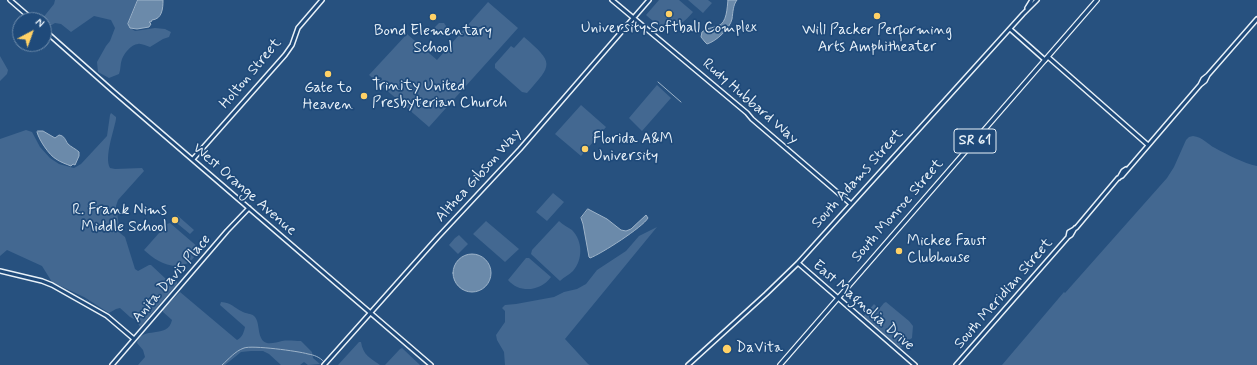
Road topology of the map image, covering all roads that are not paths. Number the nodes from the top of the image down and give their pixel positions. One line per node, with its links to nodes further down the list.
1 (10, 0): 8 (street)
2 (322, 0): 16 (street, Holton Street)
3 (612, 0): 10 (street, Rudy Hubbard Way)
4 (649, 0): 10 (street, Althea Gibson Way)
5 (1032, 0): 9 (street)
6 (1037, 0): 9 (street, South Adams Street)
7 (1097, 0): 14 (main road, South Monroe Street / SR 61)
8 (24, 12)
9 (1022, 14): 12 (street, South Adams Street)
10 (634, 18): 17 (street, Rudy Hubbard Way); 22 (street, Althea Gibson Way)
11 (1257, 19): 15 (street, South Meridian Street)
12 (1010, 29): 14 (street); 17 (street, South Adams Street)
13 (52, 37): 16 (street, West Orange Avenue)
14 (1046, 58): 15 (street); 21 (main road, South Monroe Street / SR 61)
15 (1148, 144): 30 (street, South Meridian Street)
16 (192, 160): 18 (street, West Orange Avenue)
17 (851, 204): 19 (street, South Adams Street)
18 (249, 208): 22 (street, West Orange Avenue); 23 (street, Anita Davis Place)
19 (798, 263): 21 (street, East Magnolia Drive); 27 (street, South Adams Street)
20 (0, 271): 23 (street)
21 (838, 298): 28 (main road, South Monroe Street / SR 61); 29 (street, East Magnolia Drive)
22 (370, 313): 25 (street, Althea Gibson Way); 26 (street, West Orange Avenue)
23 (134, 339): 24 (street, Anita Davis Place)
24 (112, 365)
25 (324, 365)
26 (431, 365)
27 (688, 365)
28 (780, 365)
29 (915, 365)
30 (956, 365)

